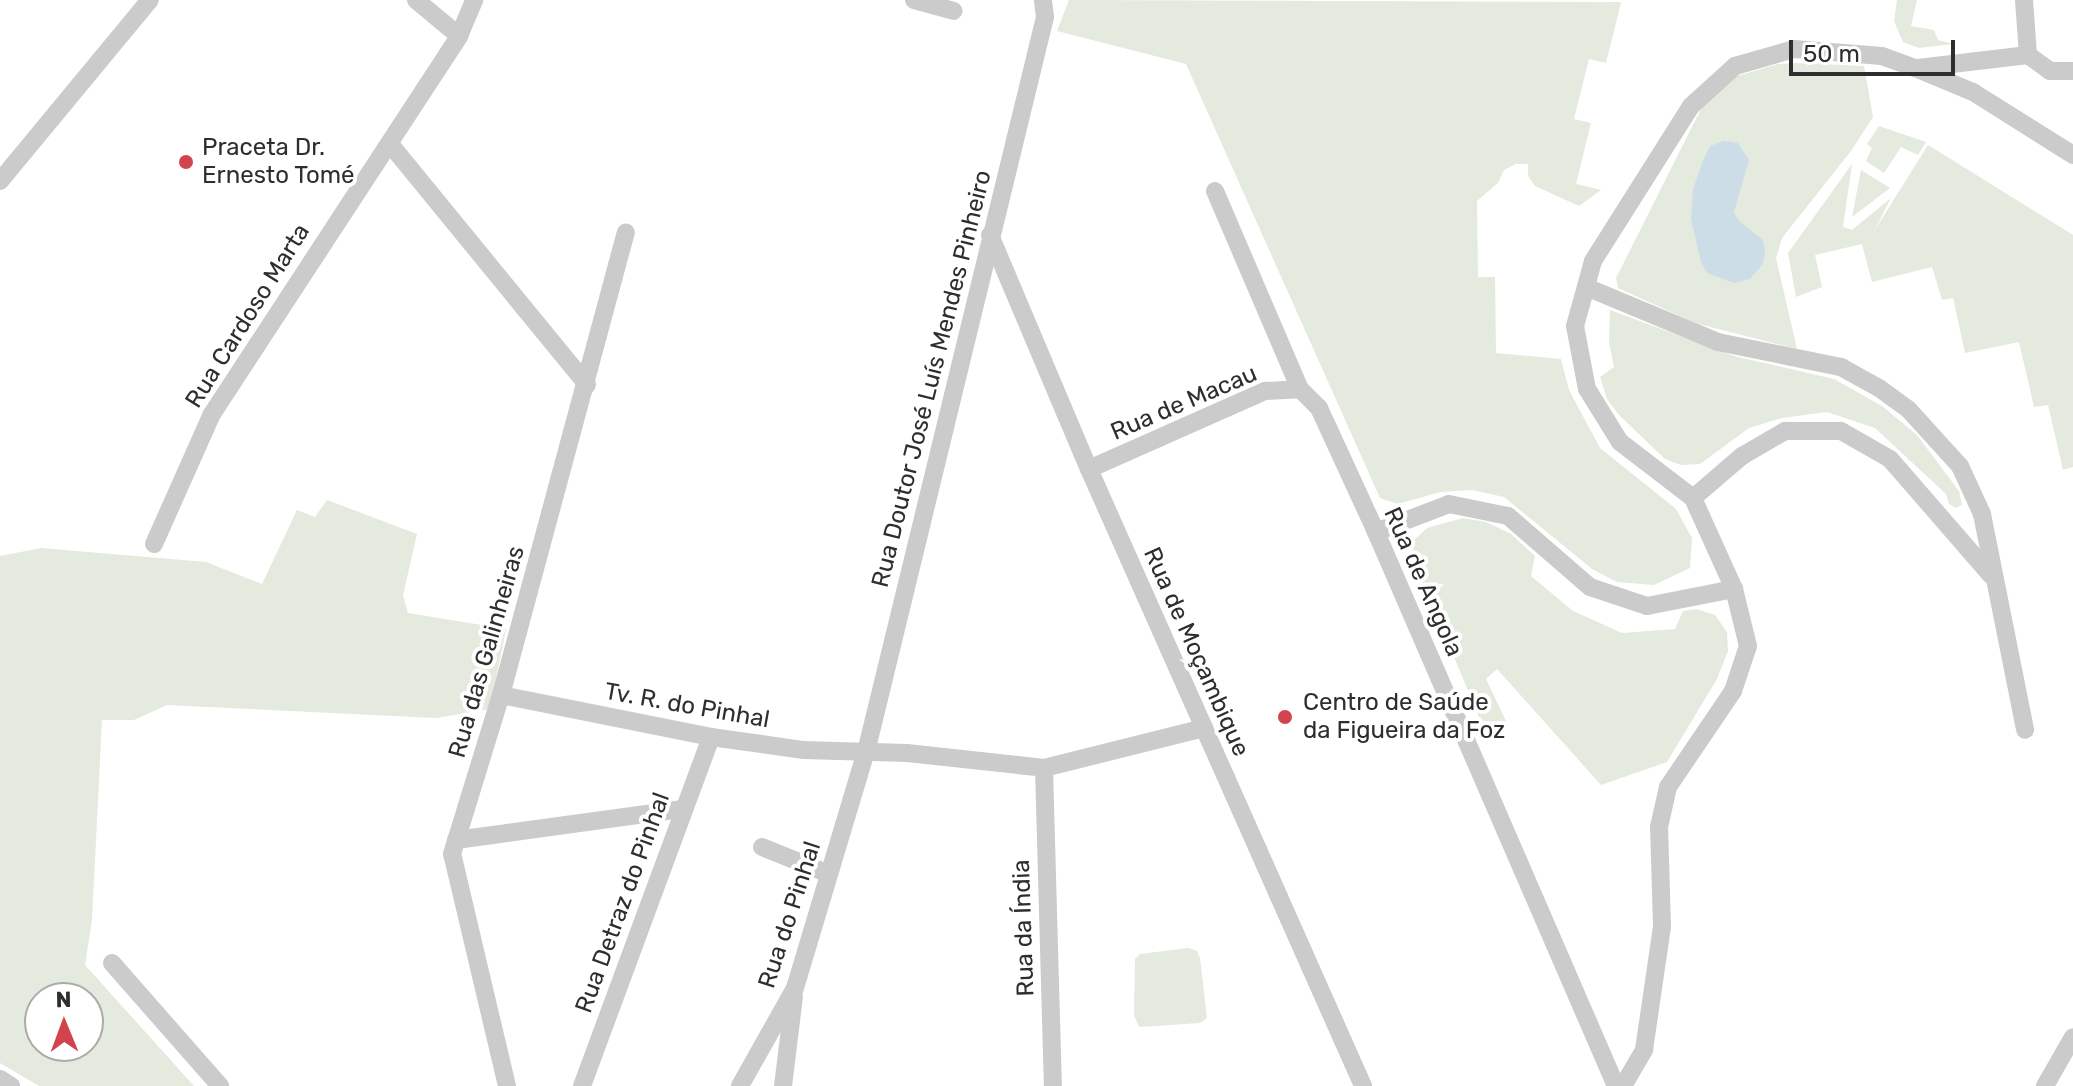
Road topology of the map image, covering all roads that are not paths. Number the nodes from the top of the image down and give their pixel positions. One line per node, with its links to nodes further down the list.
1 (150, 0): 15 (street)
2 (416, 0): 9 (street)
3 (474, 0): 9 (street, Rua Cardoso Marta)
4 (914, 0): 8 (street)
5 (1058, 0): 7 (street, Rua Doutor José Luís Mendes Pinheiro)
6 (2024, 0): 10 (street)
7 (1044, 8): 18 (street, Rua Doutor José Luís Mendes Pinheiro)
8 (954, 11)
9 (459, 36): 13 (street, Rua Cardoso Marta)
10 (2028, 55): 11 (street); 12 (street)
11 (1915, 68): 14 (street); 19 (street)
12 (2073, 71)
13 (390, 144): 20 (street); 25 (street, Rua Cardoso Marta)
14 (2073, 155)
15 (0, 181)
16 (1215, 191): 21 (street, Rua de Angola)
17 (626, 233): 20 (street, Rua das Galinheiras)
18 (990, 235): 22 (street, Rua de Moçambique); 32 (street, Rua Doutor José Luís Mendes Pinheiro)
19 (1586, 287): 23 (street); 26 (street)
20 (587, 385): 28 (street, Rua das Galinheiras)
21 (1300, 389): 22 (street, Rua de Macau); 24 (street, Rua de Angola)
22 (1089, 469): 29 (street, Rua de Moçambique)
23 (1693, 498): 26 (street); 27 (street)
24 (1376, 532): 27 (street); 50 (street, Rua de Angola)
25 (154, 544)
26 (1993, 577): 30 (street)
27 (1734, 589): 51 (street)
28 (501, 695): 31 (street, Tv. R. do Pinhal); 35 (street, Rua das Galinheiras)
29 (1204, 728): 33 (street); 49 (street, Rua de Moçambique)
30 (2025, 730)
31 (711, 737): 32 (street, Tv. R. do Pinhal); 34 (street, Rua Detraz do Pinhal)
32 (866, 752): 33 (street, Tv. R. do Pinhal); 37 (street, Rua do Pinhal)
33 (1044, 768): 48 (street, Rua da Índia)
34 (683, 809): 35 (street); 45 (street, Rua Detraz do Pinhal)
35 (456, 840): 44 (street, Rua das Galinheiras)
36 (762, 847): 37 (street)
37 (829, 874): 39 (street, Rua do Pinhal)
38 (112, 963): 43 (street)
39 (795, 988): 46 (street, Rua do Pinhal); 47 (street)
40 (2073, 1037): 52 (street)
41 (0, 1079): 42 (street)
42 (11, 1086)
43 (220, 1086)
44 (507, 1086)
45 (582, 1086)
46 (740, 1086)
47 (783, 1086)
48 (1053, 1086)
49 (1363, 1086)
50 (1616, 1086)
51 (1623, 1086)
52 (2045, 1086)

